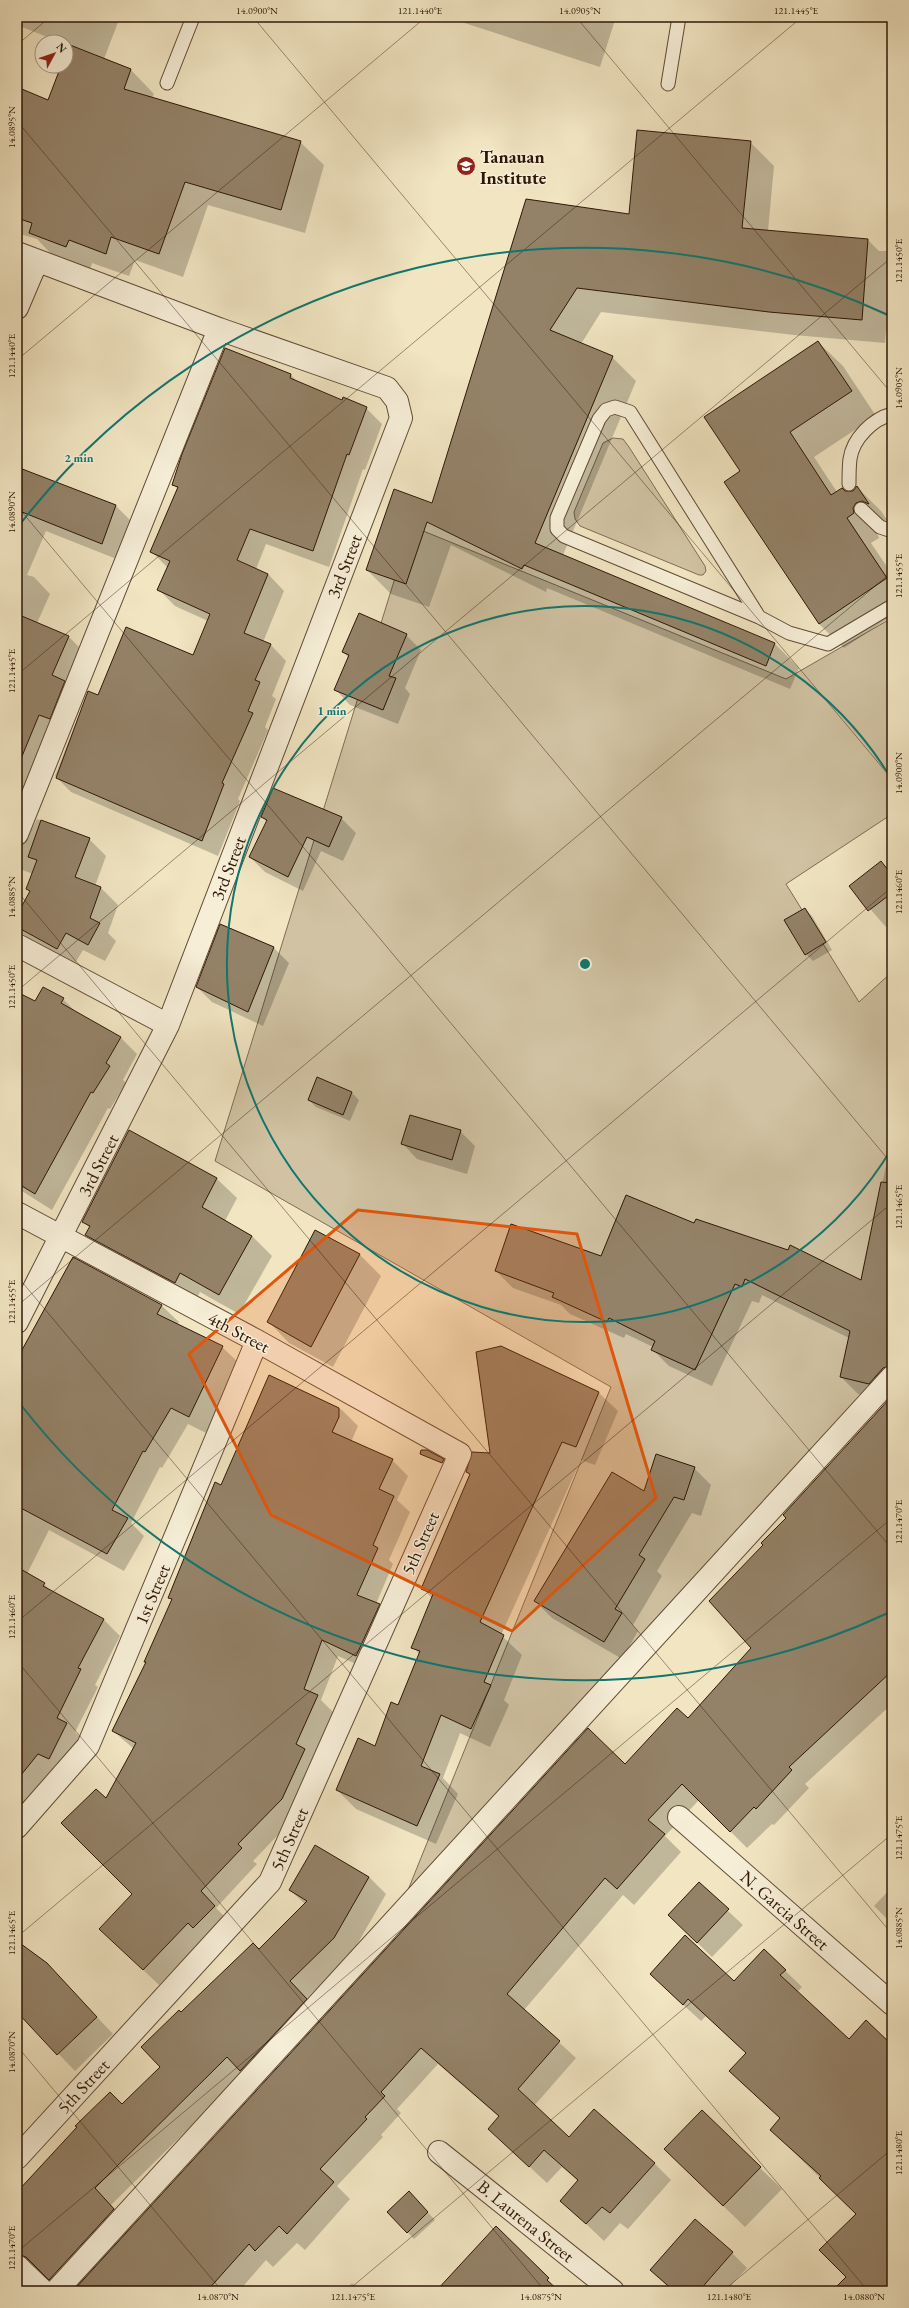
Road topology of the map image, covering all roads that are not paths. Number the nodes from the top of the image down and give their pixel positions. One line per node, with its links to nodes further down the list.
1 (193, 17): 3 (lane)
2 (678, 17): 4 (lane)
3 (167, 83)
4 (668, 84)
5 (17, 253): 6 (street)
6 (37, 261): 7 (street); 8 (street)
7 (17, 308)
8 (219, 329): 15 (street); 17 (street, 3rd Street)
9 (892, 414): 10 (lane)
10 (849, 484)
11 (861, 509): 12 (lane)
12 (892, 531)
13 (892, 606): 14 (lane)
14 (759, 617): 14 (lane)
15 (17, 834)
16 (17, 945): 17 (street)
17 (168, 1025): 19 (street, 3rd Street)
18 (17, 1213): 19 (street, 4th Street)
19 (61, 1238): 20 (street, 3rd Street); 21 (street, 4th Street)
20 (17, 1322)
21 (257, 1341): 23 (street, 4th Street); 25 (street, 1st Street)
22 (892, 1377): 31 (street)
23 (460, 1454): 28 (street, 5th Street)
24 (679, 1817): 26 (street, N. Garcia Street)
25 (17, 1827)
26 (892, 2004)
27 (439, 2152): 32 (street, B. Laurena Street)
28 (17, 2158)
29 (17, 2266): 30 (street)
30 (43, 2291)
31 (56, 2291)
32 (613, 2291)

